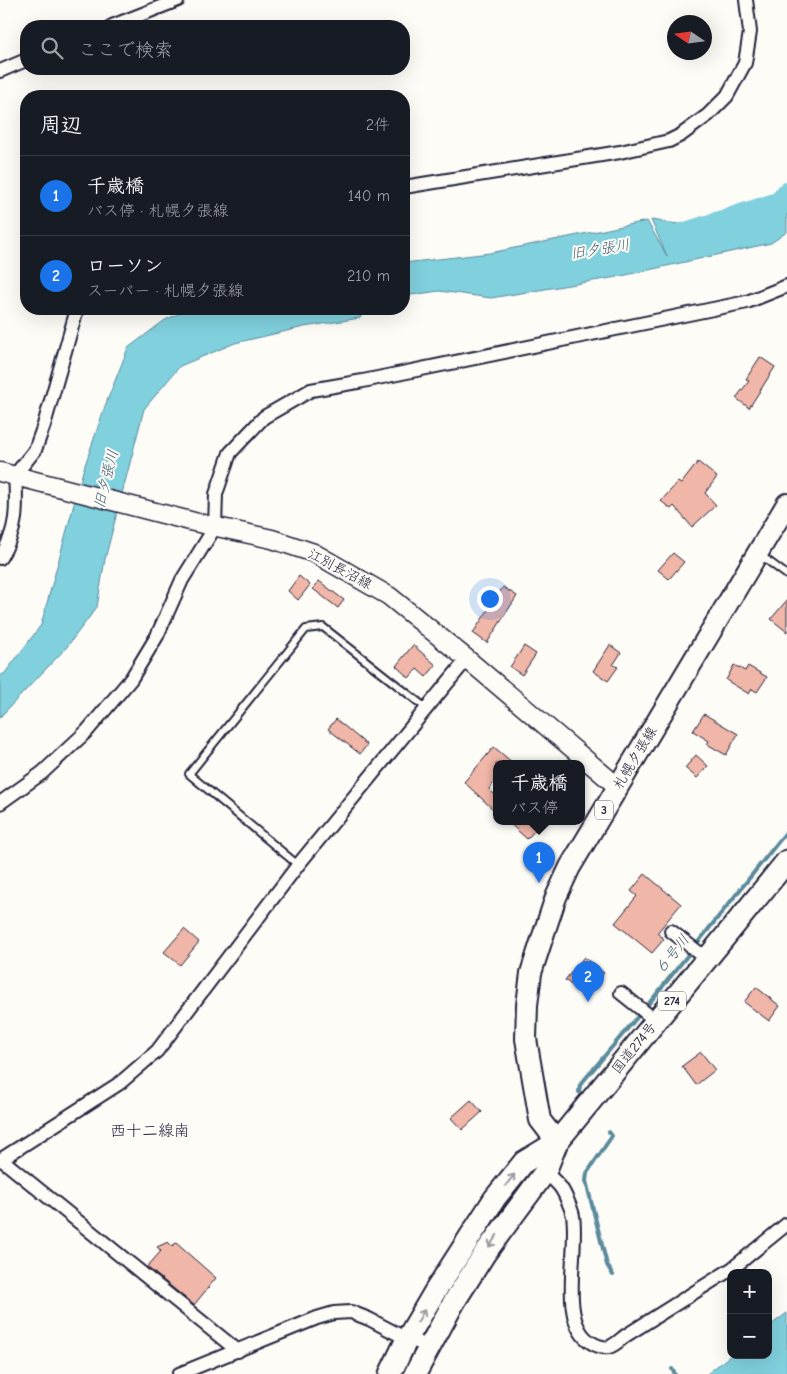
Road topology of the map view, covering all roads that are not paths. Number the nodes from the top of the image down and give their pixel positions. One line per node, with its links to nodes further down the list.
1 (178, 0): 3 (street)
2 (746, 0): 6 (street)
3 (127, 20)
4 (20, 63): 5 (street)
5 (0, 71)
6 (410, 186)
7 (787, 286): 11 (street)
8 (75, 315): 9 (street)
9 (7, 473): 11 (main road, 江別長沼線); 13 (street)
10 (787, 504): 12 (main road, 札幌夕張線 / 3)
11 (215, 527): 15 (main road, 江別長沼線); 18 (street)
12 (758, 553): 14 (lane); 17 (main road, 札幌夕張線 / 3)
13 (0, 558)
14 (787, 575)
15 (467, 659): 16 (street); 17 (main road, 江別長沼線)
16 (426, 708): 20 (street); 20 (lane)
17 (618, 787): 25 (main road, 札幌夕張線 / 3)
18 (0, 803)
19 (787, 861): 22 (highway, 国道274号 / 274)
20 (298, 865): 26 (street)
21 (671, 931): 22 (street)
22 (703, 956): 24 (highway, 国道274号 / 274)
23 (621, 993): 24 (street)
24 (652, 1019): 25 (highway, 国道274号 / 274)
25 (557, 1142): 27 (highway, 国道274号 / 274); 29 (highway, 国道274号 / 274, one-way to 25)
26 (1, 1159): 31 (street)
27 (545, 1172): 28 (street); 30 (highway, 国道274号 / 274, one-way to 30)
28 (787, 1224)
29 (407, 1339): 30 (street); 31 (street); 33 (highway, 国道274号 / 274)
30 (430, 1346): 34 (highway, 国道274号 / 274)
31 (238, 1351): 32 (street)
32 (179, 1374)
33 (390, 1374)
34 (415, 1374)

